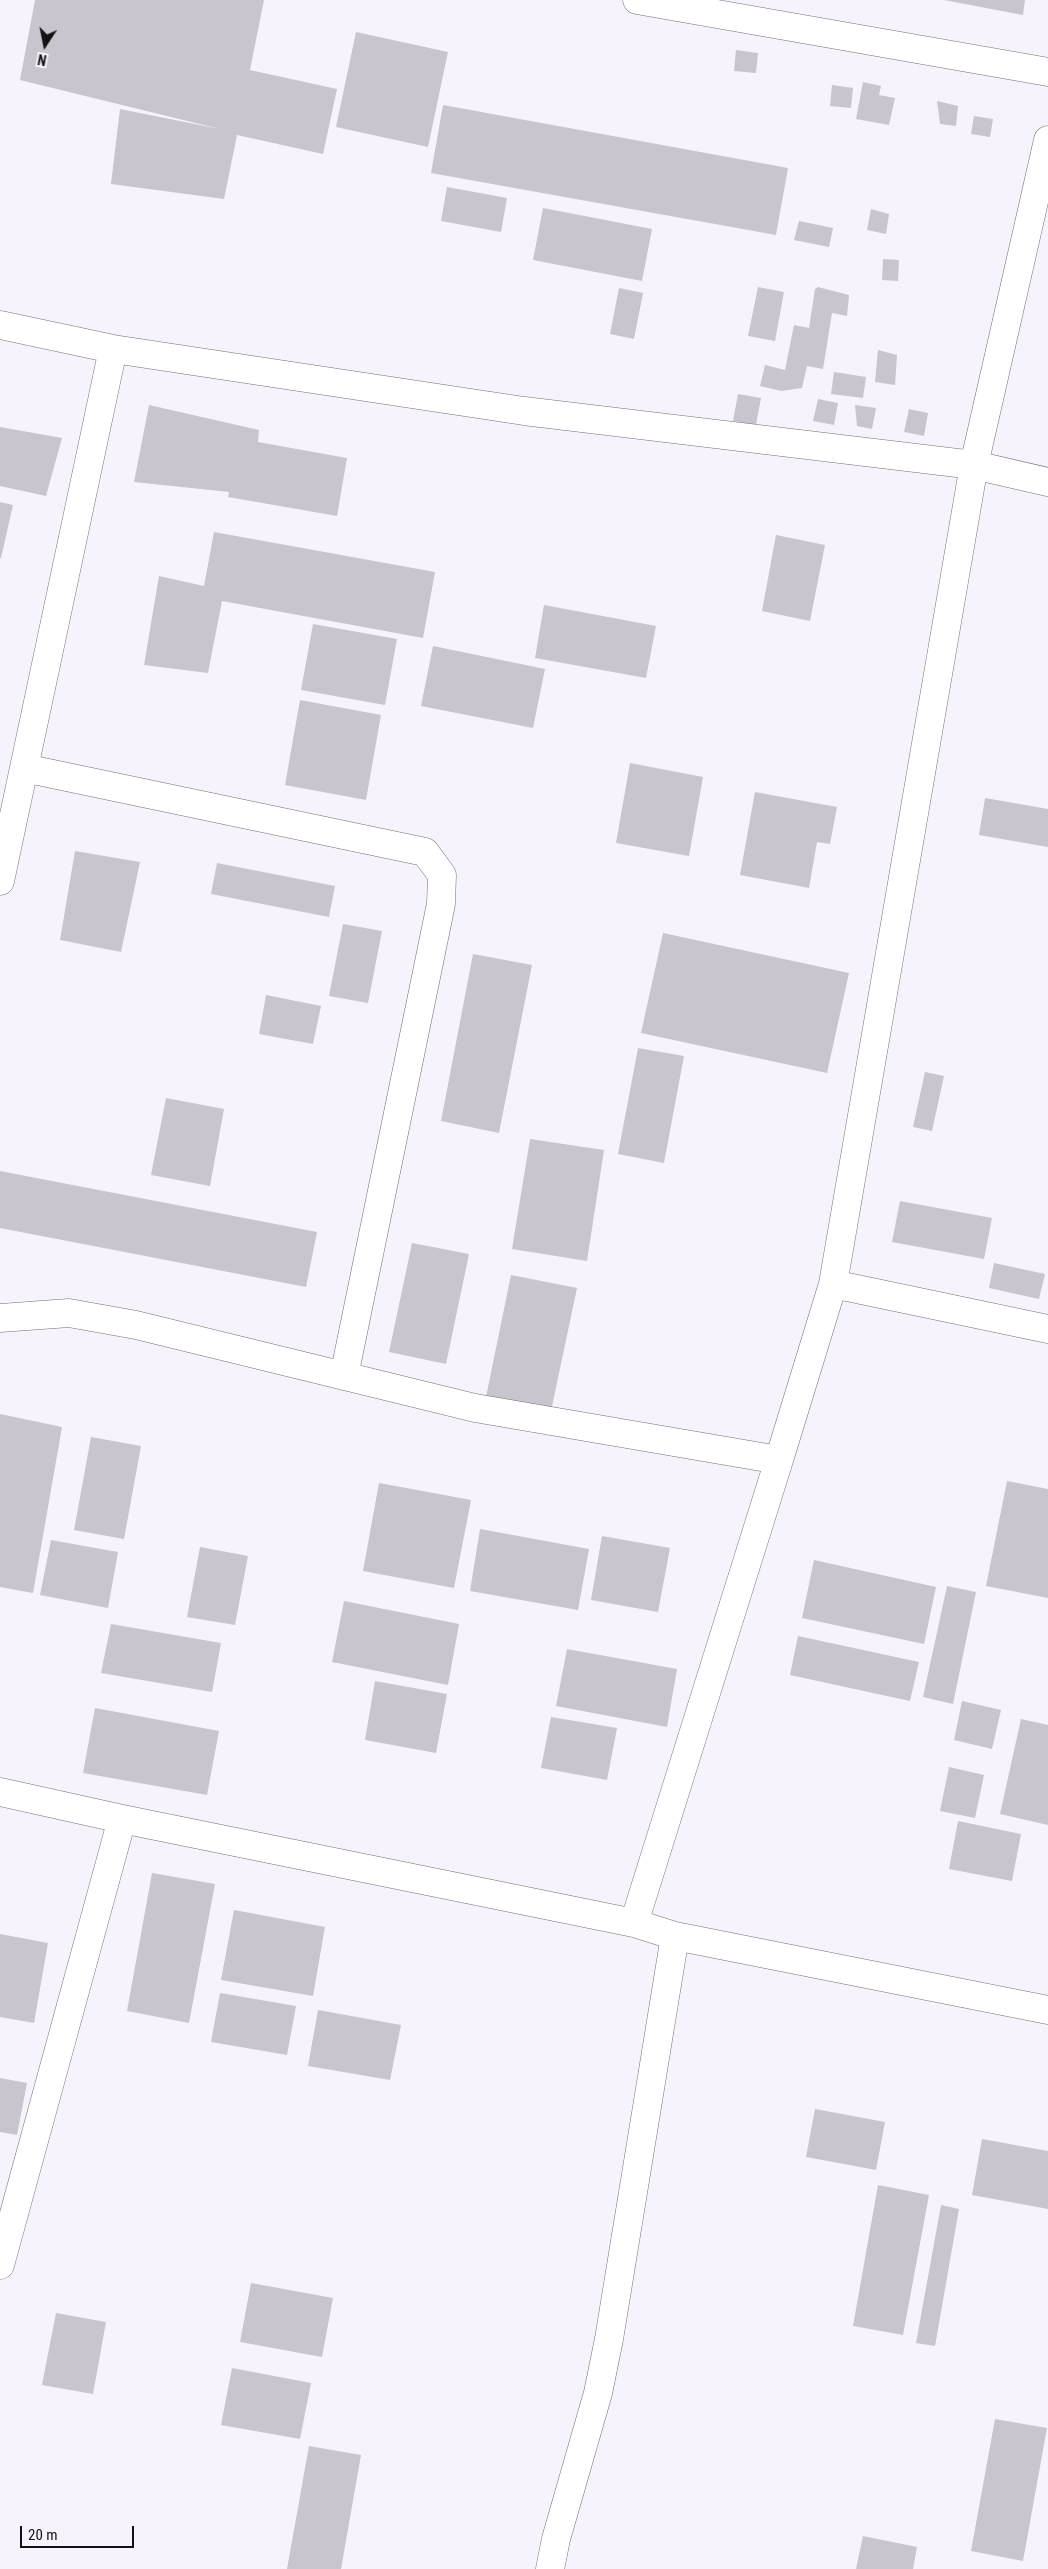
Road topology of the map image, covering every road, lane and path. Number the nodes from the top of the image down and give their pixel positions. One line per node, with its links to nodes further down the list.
1 (637, 0): 2 (street)
2 (1048, 72)
3 (1048, 140): 6 (street)
4 (0, 325): 5 (street)
5 (113, 350): 6 (street); 8 (street)
6 (974, 465): 7 (street); 10 (street)
7 (1048, 482)
8 (24, 768): 9 (street); 13 (street)
9 (0, 882)
10 (834, 1284): 12 (street); 14 (street)
11 (0, 1318): 13 (street)
12 (1048, 1329)
13 (344, 1376): 14 (street)
14 (780, 1460): 17 (street)
15 (0, 1792): 16 (street)
16 (122, 1819): 17 (street); 20 (street)
17 (634, 1923): 18 (street)
18 (675, 1936): 19 (street); 21 (street)
19 (1048, 2010)
20 (0, 2266)
21 (550, 2569)

